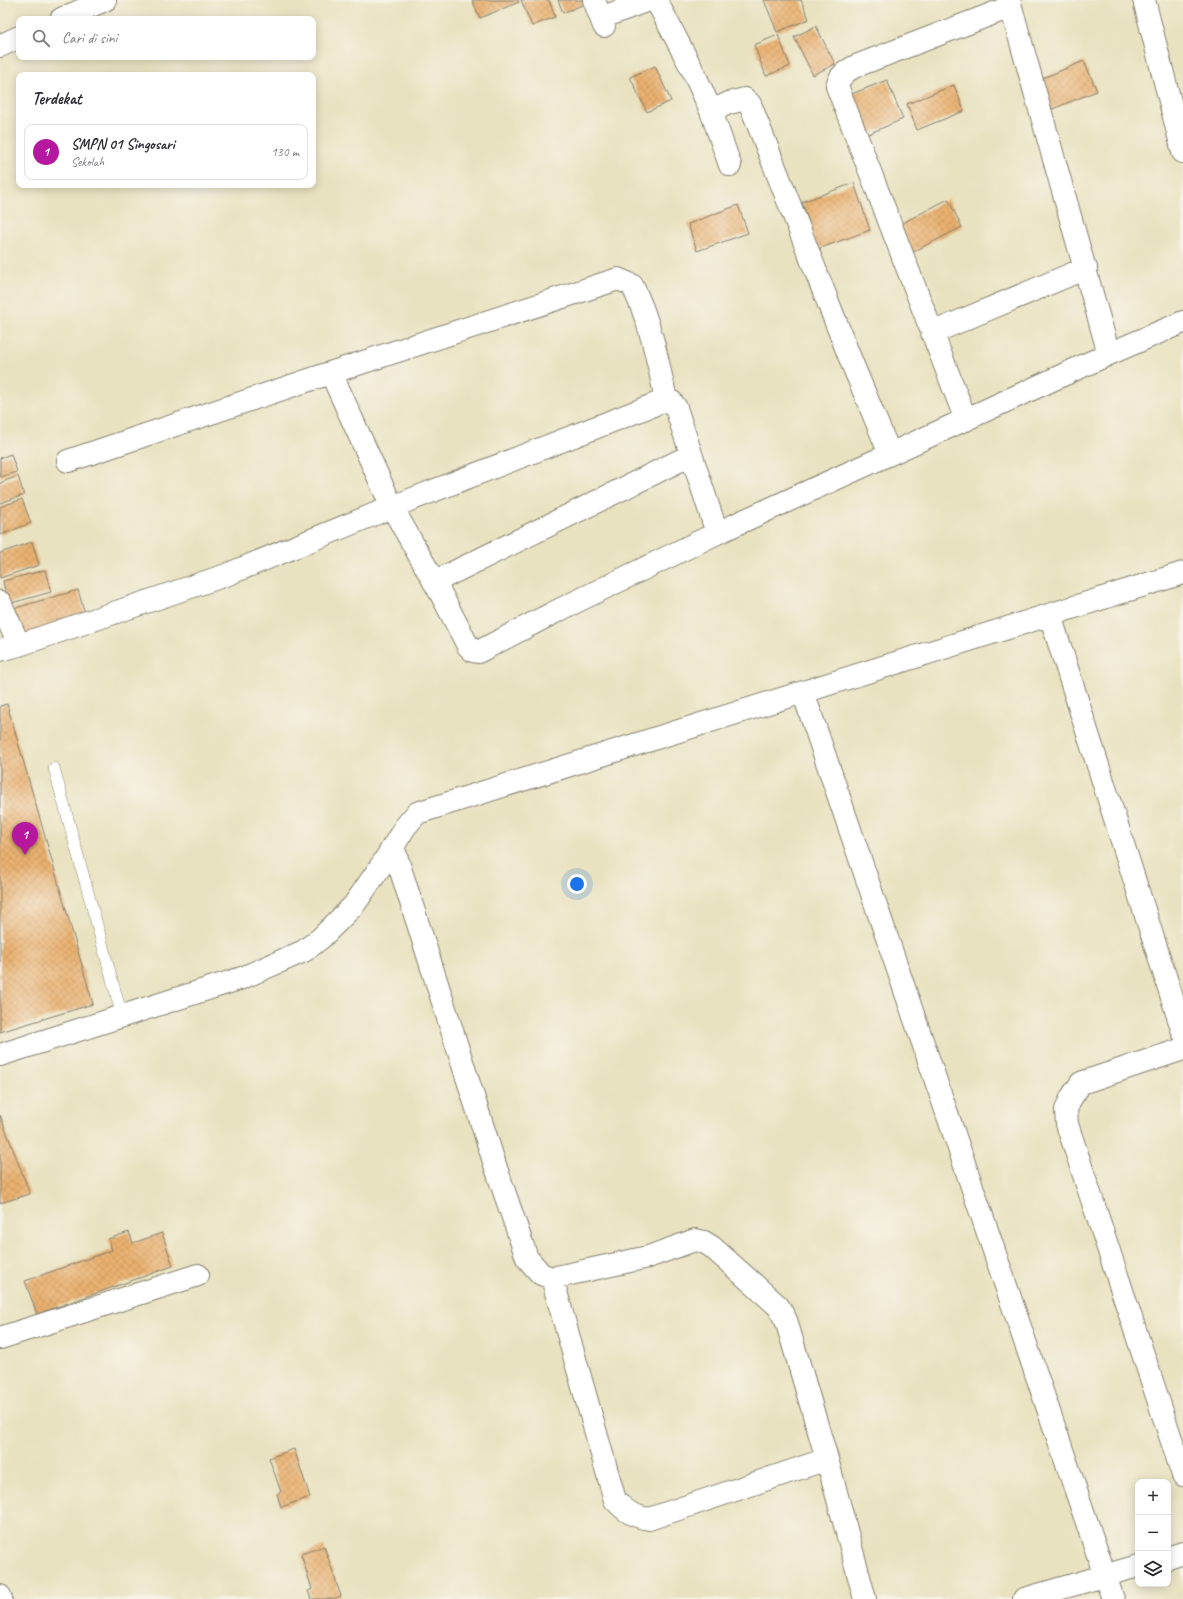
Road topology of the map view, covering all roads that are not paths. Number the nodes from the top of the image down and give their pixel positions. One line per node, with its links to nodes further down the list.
1 (105, 0): 7 (street)
2 (648, 0): 6 (street)
3 (656, 0): 10 (street)
4 (1144, 0): 11 (street)
5 (1010, 3): 13 (street); 15 (street)
6 (600, 15)
7 (68, 16)
8 (16, 38): 9 (street)
9 (0, 46)
10 (711, 111): 12 (street); 20 (street)
11 (1183, 152)
12 (730, 165)
13 (1086, 268): 15 (street); 16 (street)
14 (1183, 322): 16 (street)
15 (932, 333): 19 (street)
16 (1109, 354): 19 (street)
17 (333, 372): 18 (street); 22 (street); 23 (street)
18 (666, 400): 21 (street); 23 (street)
19 (966, 420): 20 (street)
20 (890, 454): 24 (street)
21 (691, 455): 24 (street); 26 (street)
22 (68, 461)
23 (392, 508): 26 (street); 29 (street)
24 (717, 533): 26 (street)
25 (1183, 574): 28 (street)
26 (434, 582)
27 (0, 602): 29 (street)
28 (1050, 615): 30 (street); 34 (street)
29 (9, 648)
30 (803, 692): 32 (street); 46 (street)
31 (54, 768): 33 (lane)
32 (393, 846): 33 (street); 38 (street)
33 (122, 1016): 36 (street)
34 (1183, 1032)
35 (1183, 1049): 40 (street)
36 (0, 1055)
37 (198, 1275): 39 (street)
38 (552, 1278): 41 (street); 41 (street)
39 (0, 1338)
40 (1176, 1430): 42 (street)
41 (826, 1459): 49 (street)
42 (1183, 1475)
43 (1183, 1553): 44 (street)
44 (1171, 1557)
45 (1135, 1567): 46 (street)
46 (1106, 1576): 50 (street); 51 (street)
47 (0, 1596): 48 (street)
48 (1, 1599)
49 (865, 1599)
50 (1024, 1599)
51 (1113, 1599)

